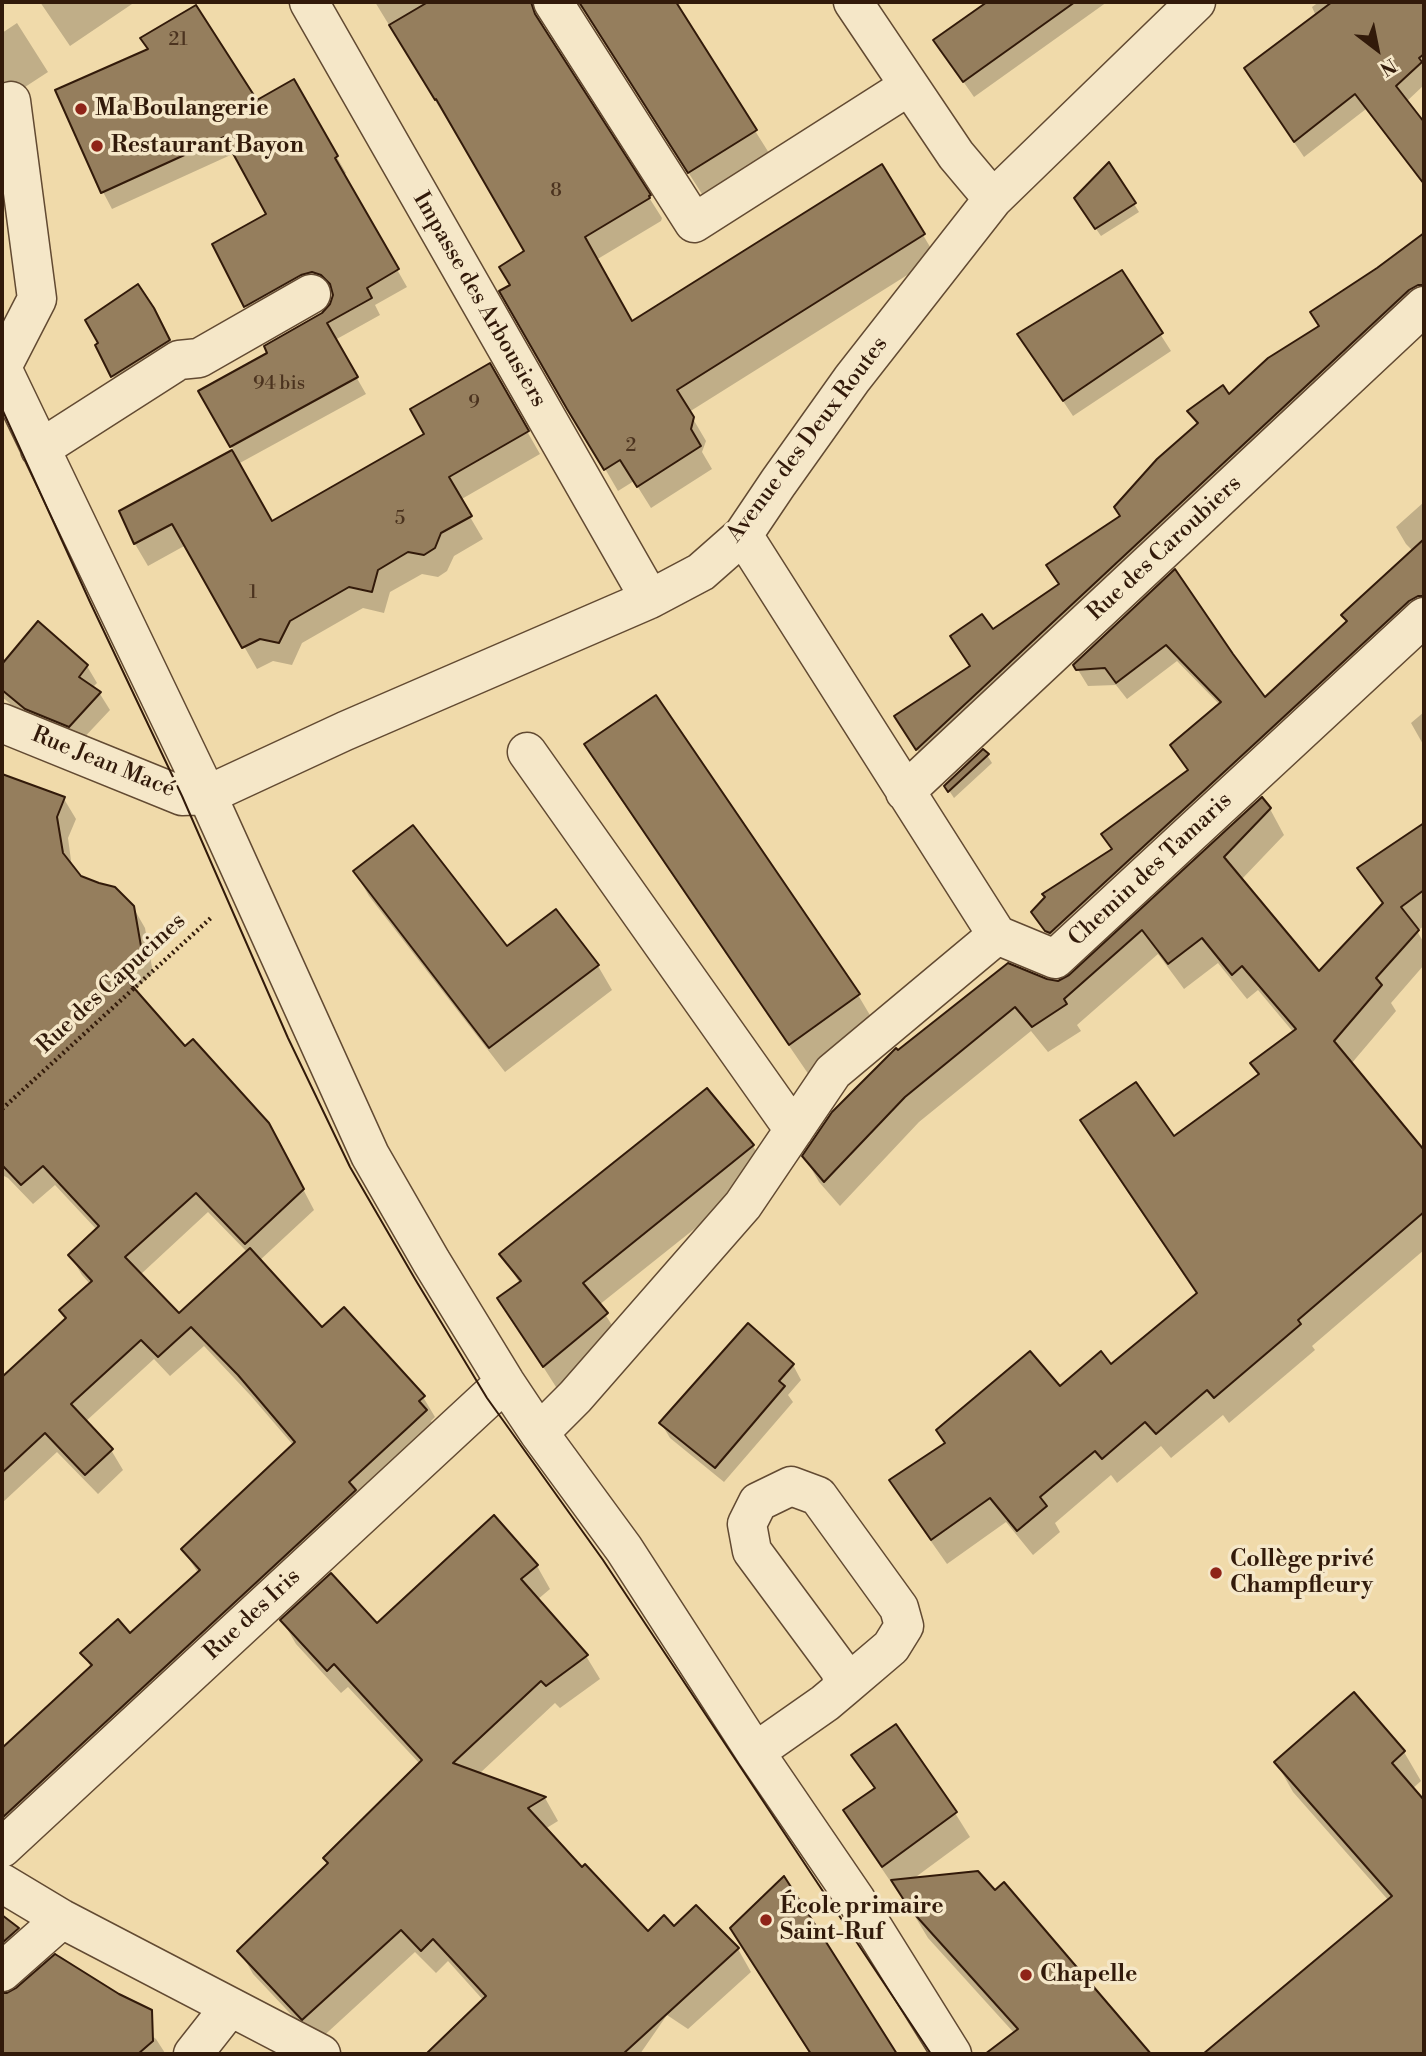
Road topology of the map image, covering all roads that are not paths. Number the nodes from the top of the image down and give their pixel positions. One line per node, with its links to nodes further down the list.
1 (309, 2): 13 (street, Impasse des Arbousiers)
2 (553, 2): 5 (street)
3 (853, 2): 5 (street)
4 (1196, 2): 7 (street, Avenue des Deux Routes)
5 (909, 86): 7 (street)
6 (11, 101): 10 (street)
7 (993, 199): 12 (street, Avenue des Deux Routes)
8 (311, 293): 11 (street)
9 (1424, 306): 17 (street, Rue des Caroubiers)
10 (2, 367): 11 (street)
11 (40, 449): 18 (street)
12 (743, 535): 13 (street, Avenue des Deux Routes); 17 (street)
13 (650, 599): 18 (street, Avenue des Deux Routes)
14 (1424, 617): 19 (street, Chemin des Tamaris)
15 (2, 723): 18 (street, Rue Jean Macé)
16 (527, 752): 20 (street)
17 (905, 792): 19 (street)
18 (206, 795): 21 (street)
19 (997, 935): 20 (street)
20 (794, 1130): 22 (street)
21 (505, 1382): 22 (street); 25 (street, Rue des Iris)
22 (540, 1433): 24 (street)
23 (844, 1687): 23 (street); 24 (street)
24 (755, 1752): 32 (street)
25 (2, 1848)
26 (2, 1883): 27 (street)
27 (62, 1919): 28 (street); 29 (street)
28 (2, 1972)
29 (230, 2007): 30 (street); 31 (street)
30 (193, 2054)
31 (321, 2054)
32 (953, 2054)

